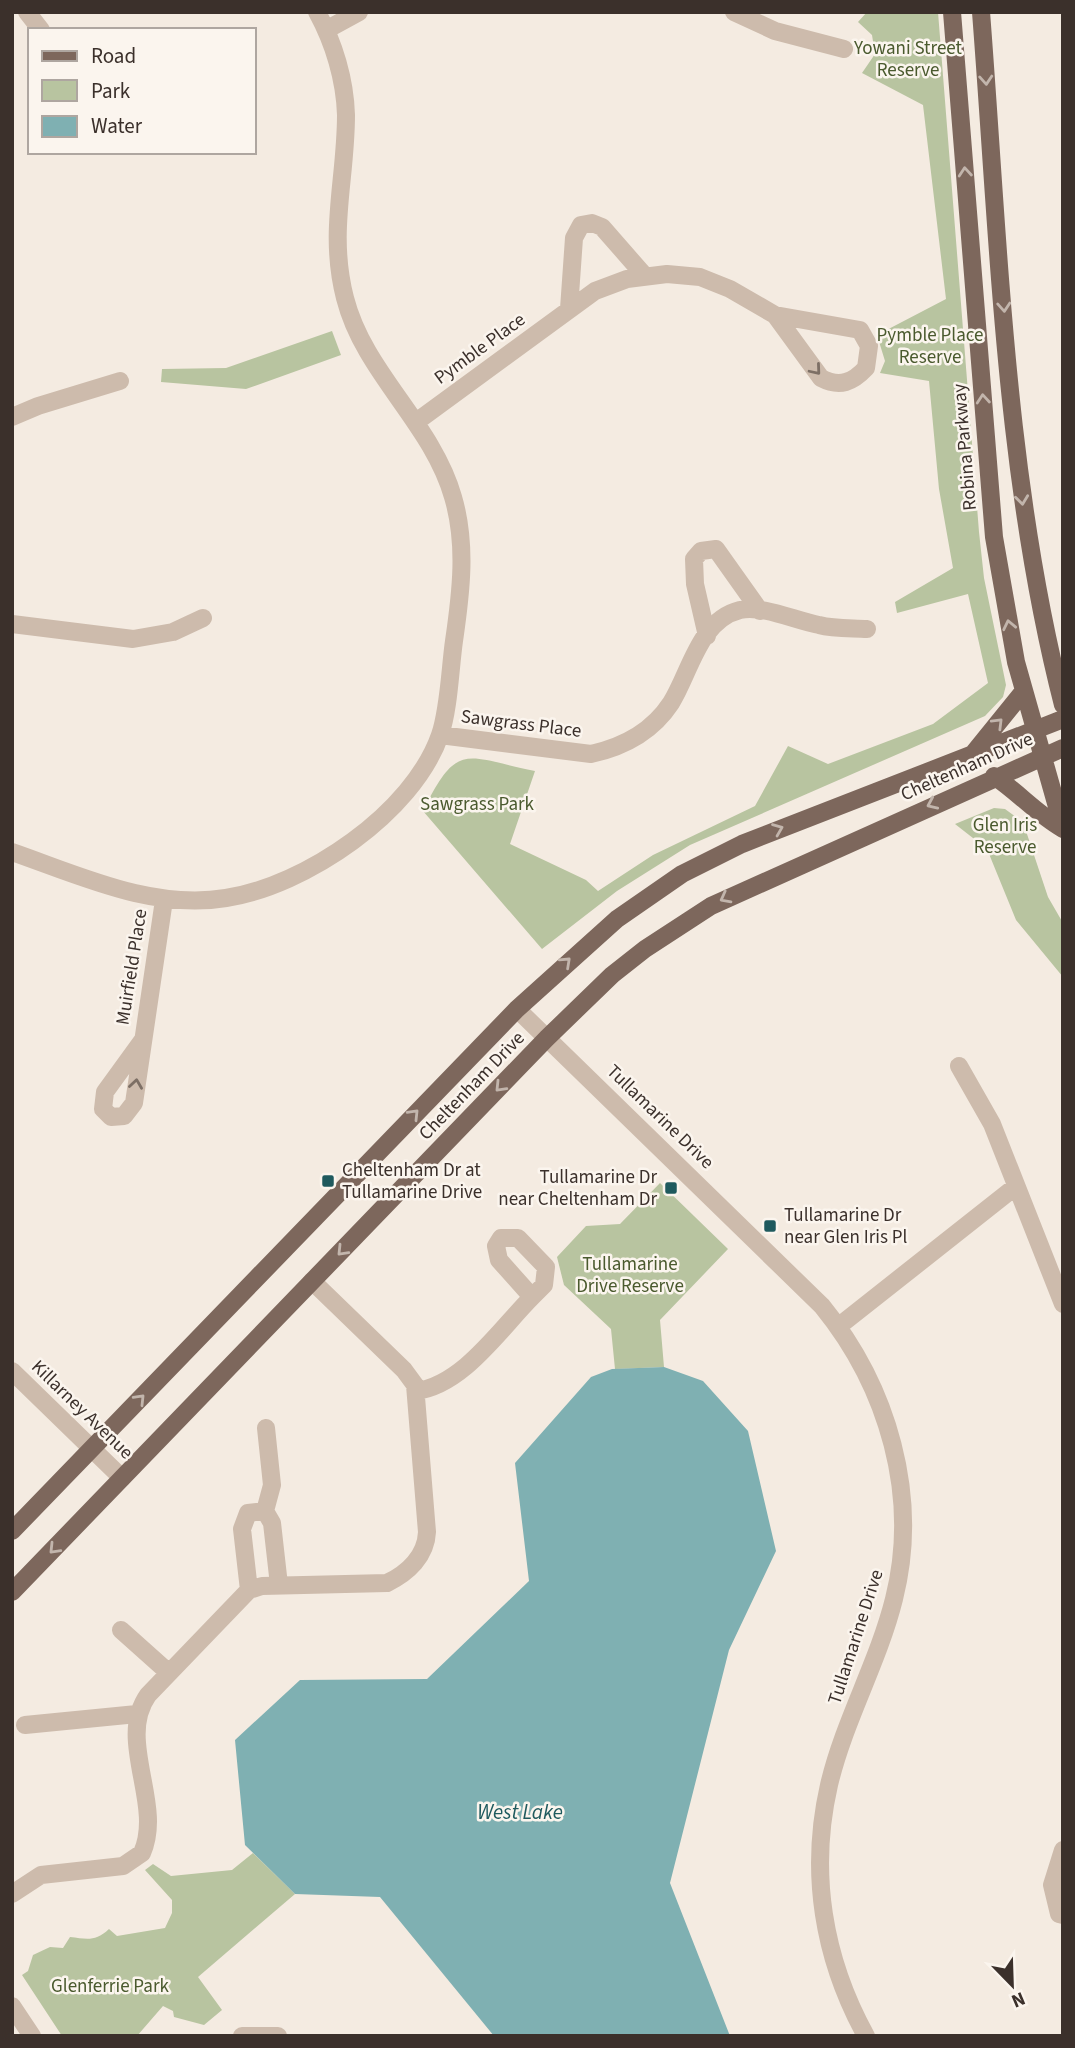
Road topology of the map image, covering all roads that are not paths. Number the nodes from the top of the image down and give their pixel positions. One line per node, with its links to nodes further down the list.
1 (27, 12): 7 (street)
2 (317, 12): 8 (street)
3 (359, 12): 8 (street)
4 (734, 12): 9 (street)
5 (952, 12): 22 (main road, Robina Parkway, one-way to 5)
6 (981, 12): 21 (main road, one-way to 21)
7 (39, 28)
8 (326, 30): 15 (street)
9 (844, 49)
10 (645, 275): 11 (street, Pymble Place); 11 (street); 12 (street, Pymble Place)
11 (569, 309): 15 (street, Pymble Place)
12 (775, 315): 12 (street, Pymble Place, one-way to 12)
13 (120, 381): 14 (street)
14 (12, 417)
15 (416, 422): 26 (street)
16 (760, 611): 19 (street, Sawgrass Place); 20 (street, Sawgrass Place); 20 (street)
17 (203, 618): 18 (street)
18 (12, 624)
19 (867, 629)
20 (707, 636): 26 (street, Sawgrass Place)
21 (1057, 659): 23 (main road)
22 (1023, 692): 25 (main road, Robina Parkway); 28 (main road, one-way to 22)
23 (1063, 705)
24 (1063, 719): 25 (main road, Cheltenham Drive)
25 (1034, 730): 28 (main road, Cheltenham Drive); 29 (main road, Robina Parkway)
26 (440, 735): 33 (street)
27 (1063, 748): 29 (main road, Cheltenham Drive)
28 (972, 755): 34 (main road, Cheltenham Drive, one-way to 28)
29 (1041, 757): 30 (main road, Cheltenham Drive); 31 (main road, Robina Parkway)
30 (994, 776): 31 (main road); 35 (main road, Cheltenham Drive, one-way to 35)
31 (1063, 829)
32 (12, 852): 33 (street)
33 (164, 900): 36 (street, Muirfield Place)
34 (517, 1009): 35 (street, Tullamarine Drive); 46 (main road, Cheltenham Drive, one-way to 34)
35 (547, 1038): 39 (main road, Cheltenham Drive, one-way to 39); 42 (street, Tullamarine Drive)
36 (142, 1041)
37 (959, 1066): 38 (street)
38 (1015, 1187): 41 (street); 42 (street)
39 (312, 1281): 44 (street); 47 (main road, Cheltenham Drive)
40 (532, 1297): 44 (street)
41 (1063, 1304)
42 (839, 1326): 64 (street, Tullamarine Drive)
43 (12, 1371): 46 (street, Killarney Avenue)
44 (416, 1391): 50 (street)
45 (267, 1428): 48 (street)
46 (93, 1448): 47 (street, Killarney Avenue); 49 (main road, Cheltenham Drive)
47 (122, 1478): 52 (main road, Cheltenham Drive, one-way to 52)
48 (265, 1511): 50 (street); 51 (street)
49 (12, 1531)
50 (279, 1585): 51 (street)
51 (249, 1590): 54 (street)
52 (12, 1592)
53 (121, 1630): 54 (street)
54 (168, 1672): 55 (street)
55 (137, 1714): 56 (street); 58 (street)
56 (25, 1725)
57 (1063, 1850): 59 (street)
58 (12, 1894)
59 (1063, 1915)
60 (15, 2016): 61 (street)
61 (32, 2036)
62 (242, 2036): 63 (street)
63 (278, 2036)
64 (866, 2036)

